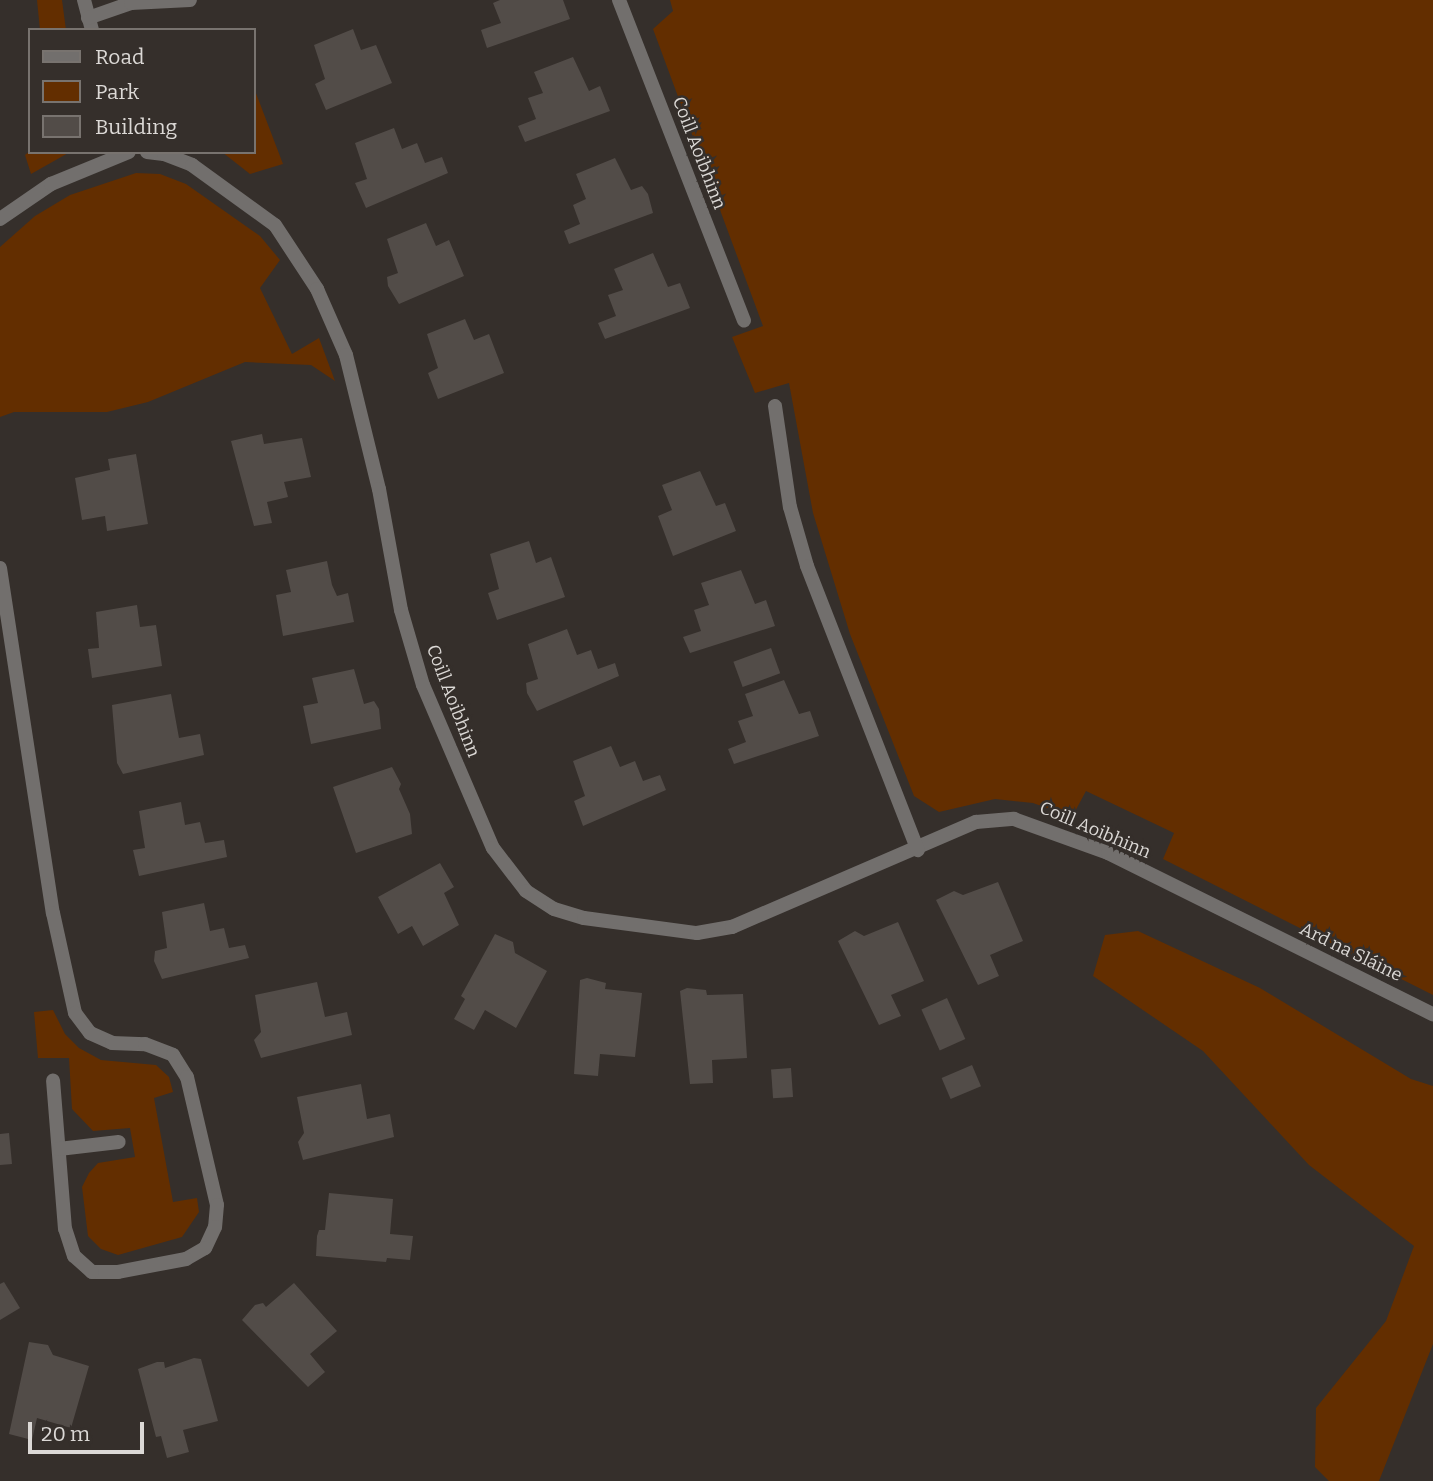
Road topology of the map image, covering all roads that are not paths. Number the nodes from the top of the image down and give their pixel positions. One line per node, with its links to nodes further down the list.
1 (84, 0): 4 (street)
2 (190, 0): 4 (street)
3 (619, 0): 8 (street, Coill Aoibhinn)
4 (90, 24)
5 (124, 154): 7 (street)
6 (154, 154): 11 (street, Coill Aoibhinn)
7 (0, 219)
8 (744, 320)
9 (775, 406): 11 (street)
10 (0, 568): 16 (street)
11 (918, 850): 12 (street, Coill Aoibhinn)
12 (1252, 925): 13 (street, Ard na Sláine)
13 (1433, 1014)
14 (53, 1080): 16 (street)
15 (119, 1142): 16 (street)
16 (59, 1149)

